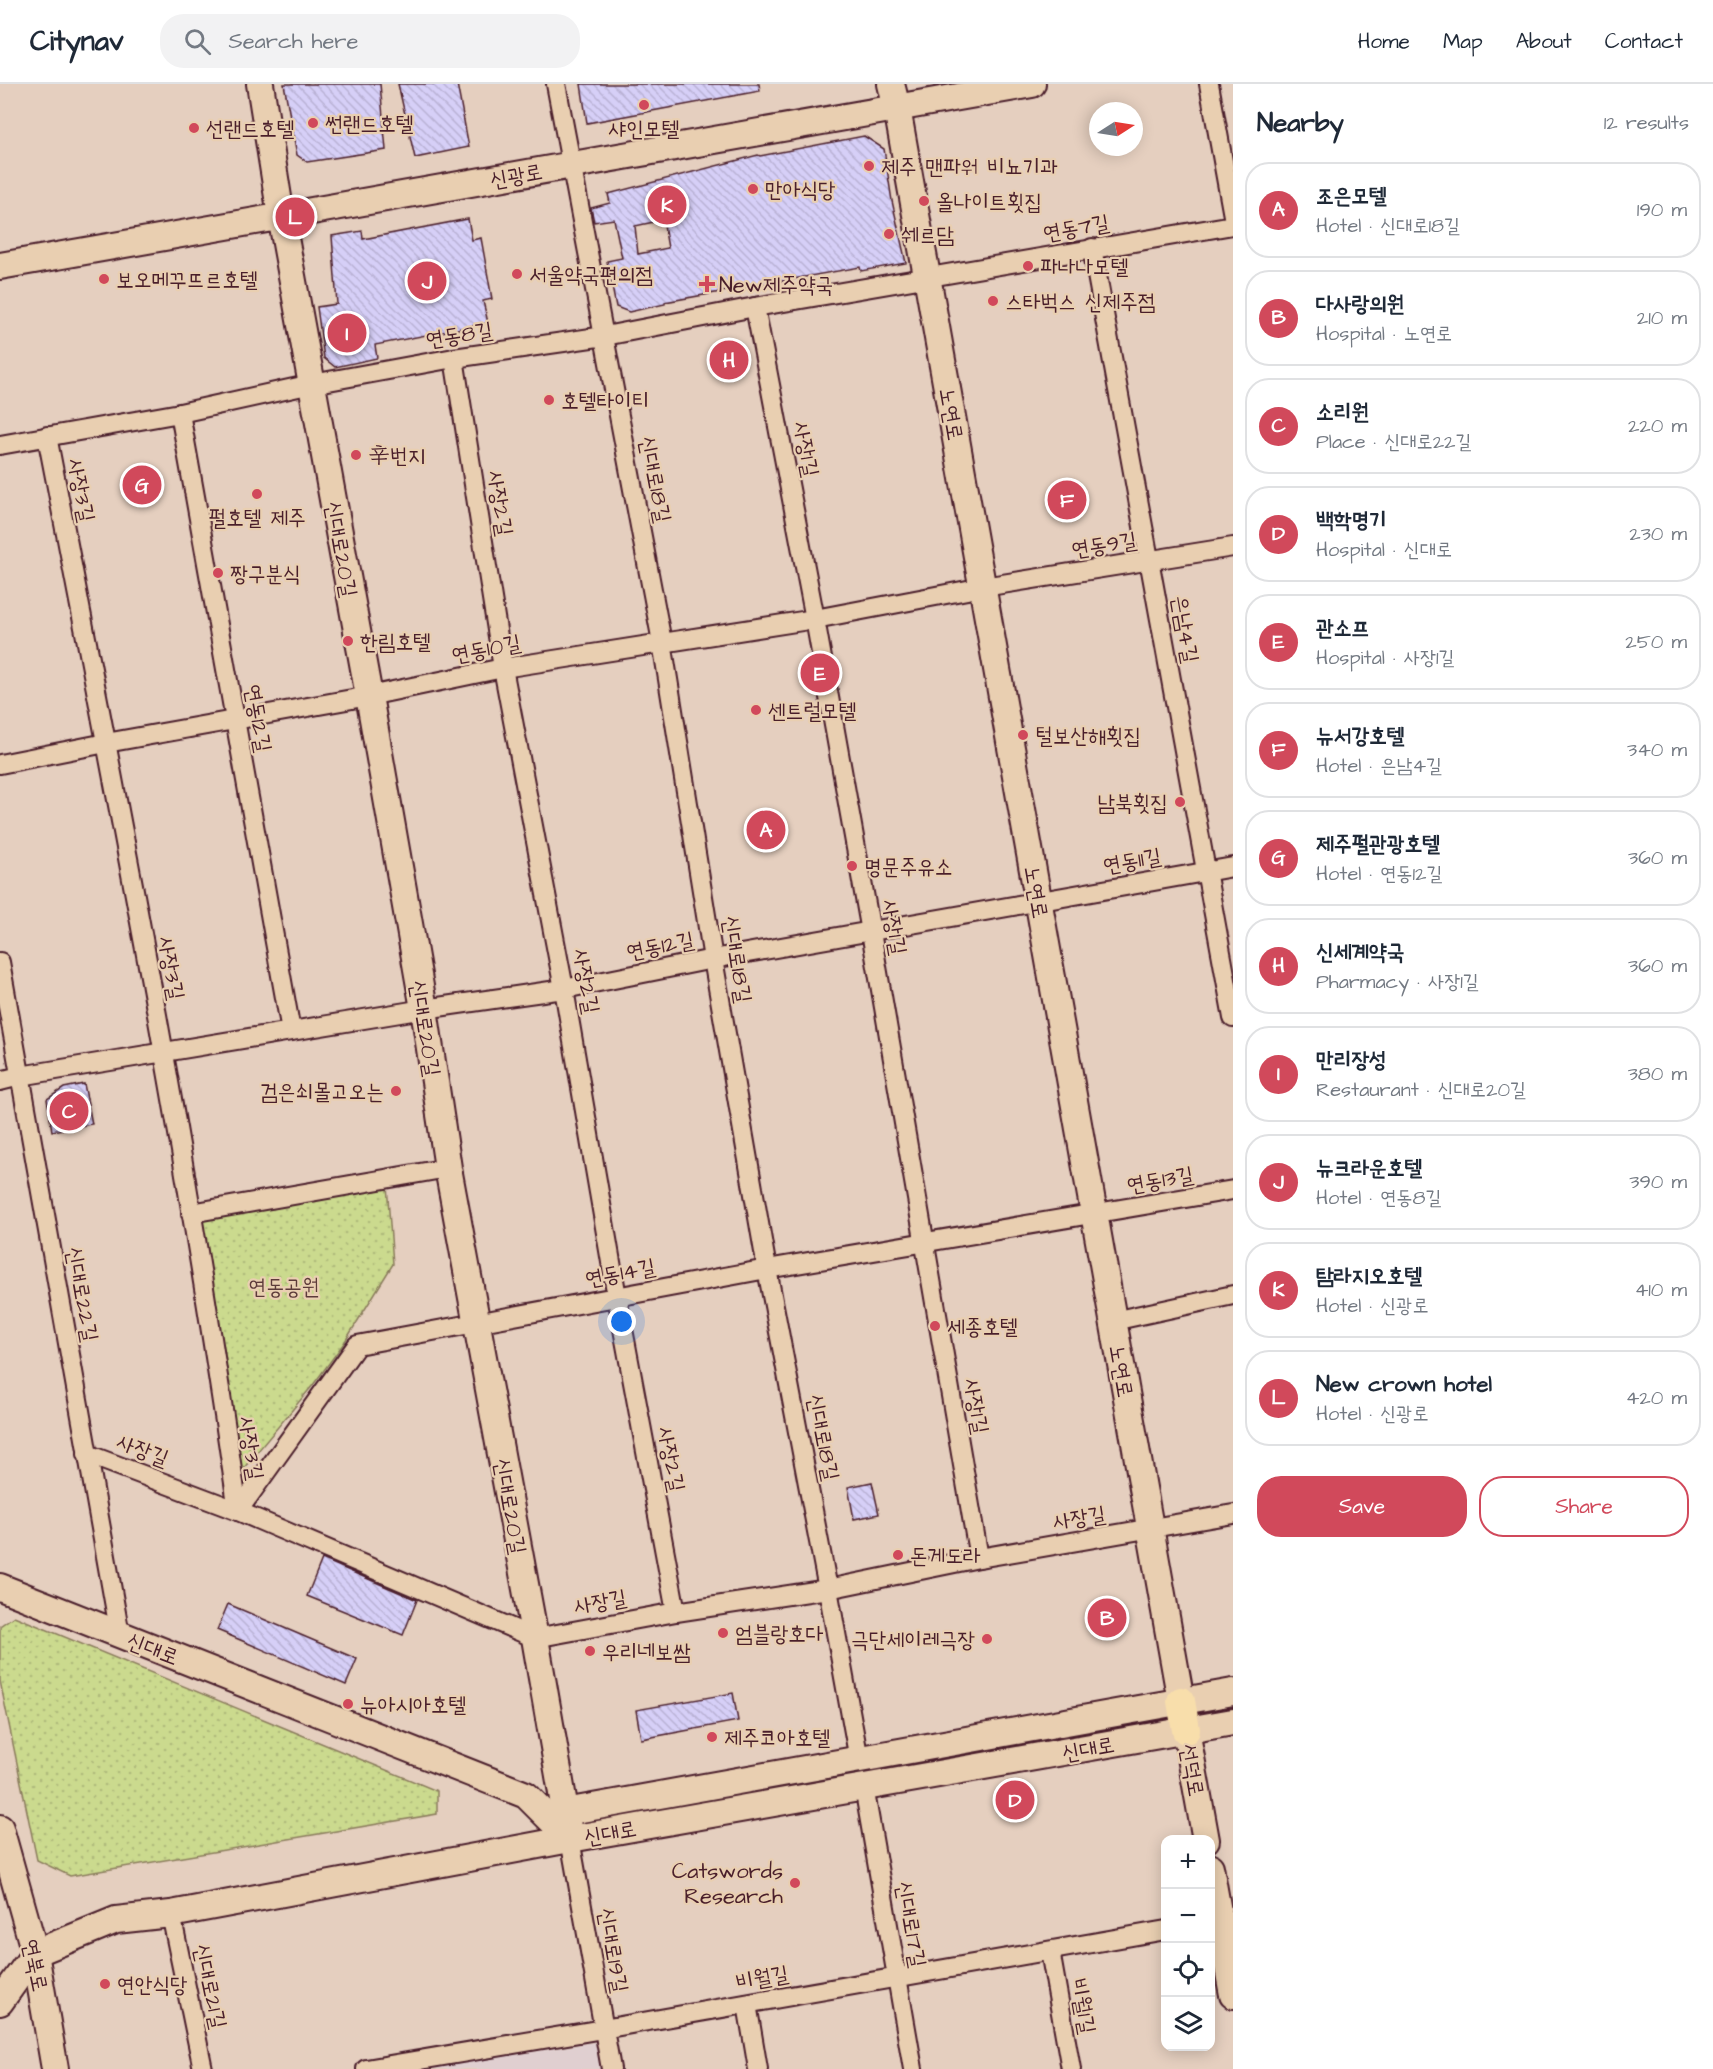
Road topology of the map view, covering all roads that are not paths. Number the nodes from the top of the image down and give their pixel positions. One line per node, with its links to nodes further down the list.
1 (260, 84): 7 (main road, 신대로20길)
2 (556, 84): 6 (street, 신대로18길)
3 (1032, 84): 5 (main road, 신광로)
4 (1209, 84): 8 (street)
5 (894, 96): 6 (main road, 신광로); 12 (main road, 노연로)
6 (572, 165): 7 (main road, 신광로); 14 (street, 신대로18길)
7 (281, 216): 11 (main road, 신광로); 16 (main road, 신대로20길)
8 (1233, 216)
9 (1233, 225): 10 (street, 연동7길)
10 (1092, 248): 12 (street, 연동7길); 21 (street, 은남4길)
11 (0, 266)
12 (927, 276): 13 (street, 연동8길); 22 (main road, 노연로)
13 (755, 307): 14 (street, 연동8길); 23 (street, 사장1길)
14 (604, 336): 15 (street, 연동8길); 24 (street, 신대로18길)
15 (454, 358): 16 (street, 연동8길); 25 (street, 사장2길)
16 (312, 384): 17 (street, 연동8길); 26 (main road, 신대로20길)
17 (180, 413): 18 (street, 연동8길); 27 (street, 연동12길)
18 (47, 436): 19 (street, 연동8길); 28 (street, 사장3길)
19 (0, 445)
20 (1233, 547): 21 (street, 연동9길)
21 (1149, 561): 22 (street, 연동9길); 31 (street, 은남4길)
22 (983, 587): 23 (street, 연동10길); 32 (main road, 노연로)
23 (815, 620): 24 (street, 연동10길); 33 (street, 사장1길)
24 (662, 642): 25 (street, 연동10길); 34 (street, 신대로18길)
25 (503, 668): 26 (street, 연동10길); 36 (street, 사장2길)
26 (369, 696): 27 (street, 연동10길); 37 (main road, 신대로20길)
27 (235, 720): 28 (street, 연동10길); 39 (street, 연동12길)
28 (106, 742): 29 (street, 연동10길); 40 (street, 사장3길)
29 (0, 764)
30 (1233, 867): 31 (street, 연동11길)
31 (1206, 871): 32 (street, 연동11길); 38 (street, 은남4길)
32 (1038, 900): 33 (street, 연동12길); 46 (main road, 노연로)
33 (871, 932): 34 (street, 연동12길); 47 (street, 사장1길)
34 (713, 959): 36 (street, 연동12길); 48 (street, 신대로18길)
35 (0, 962): 41 (street, 신대로22길)
36 (564, 989): 37 (street, 연동12길); 50 (street, 사장2길)
37 (424, 1009): 39 (street, 연동12길); 43 (main road, 신대로20길)
38 (1233, 1017)
39 (291, 1031): 40 (street, 연동12길)
40 (163, 1053): 41 (street, 연동12길); 45 (street, 사장3길)
41 (20, 1076): 42 (street, 연동12길); 53 (street, 신대로22길)
42 (0, 1081)
43 (448, 1168): 45 (street); 52 (main road, 신대로20길)
44 (1233, 1190): 46 (street, 연동13길)
45 (191, 1213): 54 (street, 사장3길)
46 (1094, 1215): 47 (street, 연동14길); 51 (main road, 노연로)
47 (924, 1242): 48 (street, 연동14길); 57 (street, 사장1길)
48 (767, 1269): 50 (street, 연동14길); 59 (street, 신대로18길)
49 (1233, 1294): 51 (street)
50 (617, 1297): 52 (street, 연동14길); 60 (street, 사장2길)
51 (1113, 1321): 56 (main road, 노연로)
52 (477, 1323): 54 (street, 연동14길); 62 (main road, 신대로20길)
53 (87, 1454): 54 (street, 사장길); 61 (street, 신대로22길)
54 (238, 1511): 62 (street, 사장길)
55 (1233, 1514): 56 (street, 사장길)
56 (1150, 1529): 57 (street, 사장길); 64 (main road, 노연로)
57 (979, 1558): 59 (street, 사장길)
58 (0, 1587): 61 (main road, 신대로)
59 (828, 1589): 60 (street, 사장길); 67 (street, 신대로18길)
60 (676, 1612): 62 (street, 사장길)
61 (120, 1635): 72 (main road, 신대로)
62 (535, 1638): 69 (main road, 신대로20길)
63 (1233, 1692): 64 (main road, 신대로)
64 (1181, 1701): 66 (main road, 선덕로); 67 (main road, 신대로)
65 (1233, 1722): 66 (main road, 신대로)
66 (1186, 1730): 68 (main road, 신대로); 71 (main road, 선덕로)
67 (859, 1760): 69 (main road, 신대로)
68 (864, 1787): 72 (main road, 신대로); 79 (street, 신대로17길)
69 (565, 1812): 72 (main road, 신대로20길)
70 (0, 1828): 78 (main road, 연북로)
71 (1205, 1835)
72 (570, 1839): 74 (main road); 83 (street, 신대로19길)
73 (1215, 1889): 75 (main road)
74 (171, 1914): 78 (main road); 85 (street, 신대로21길)
75 (1221, 1920): 80 (main road)
76 (1161, 1931): 77 (street, 비월길)
77 (1050, 1951): 79 (street, 비월길); 90 (street, 비월1길)
78 (35, 1953): 81 (main road); 84 (main road, 연북로)
79 (897, 1977): 82 (street, 비월길); 89 (street, 신대로17길)
80 (1233, 1995)
81 (0, 2002)
82 (747, 2004): 83 (street, 비월길); 88 (street)
83 (603, 2029): 86 (street, 비월길); 87 (street, 신대로19길)
84 (55, 2069)
85 (203, 2069)
86 (366, 2069)
87 (611, 2069)
88 (758, 2069)
89 (913, 2069)
90 (1071, 2069)

